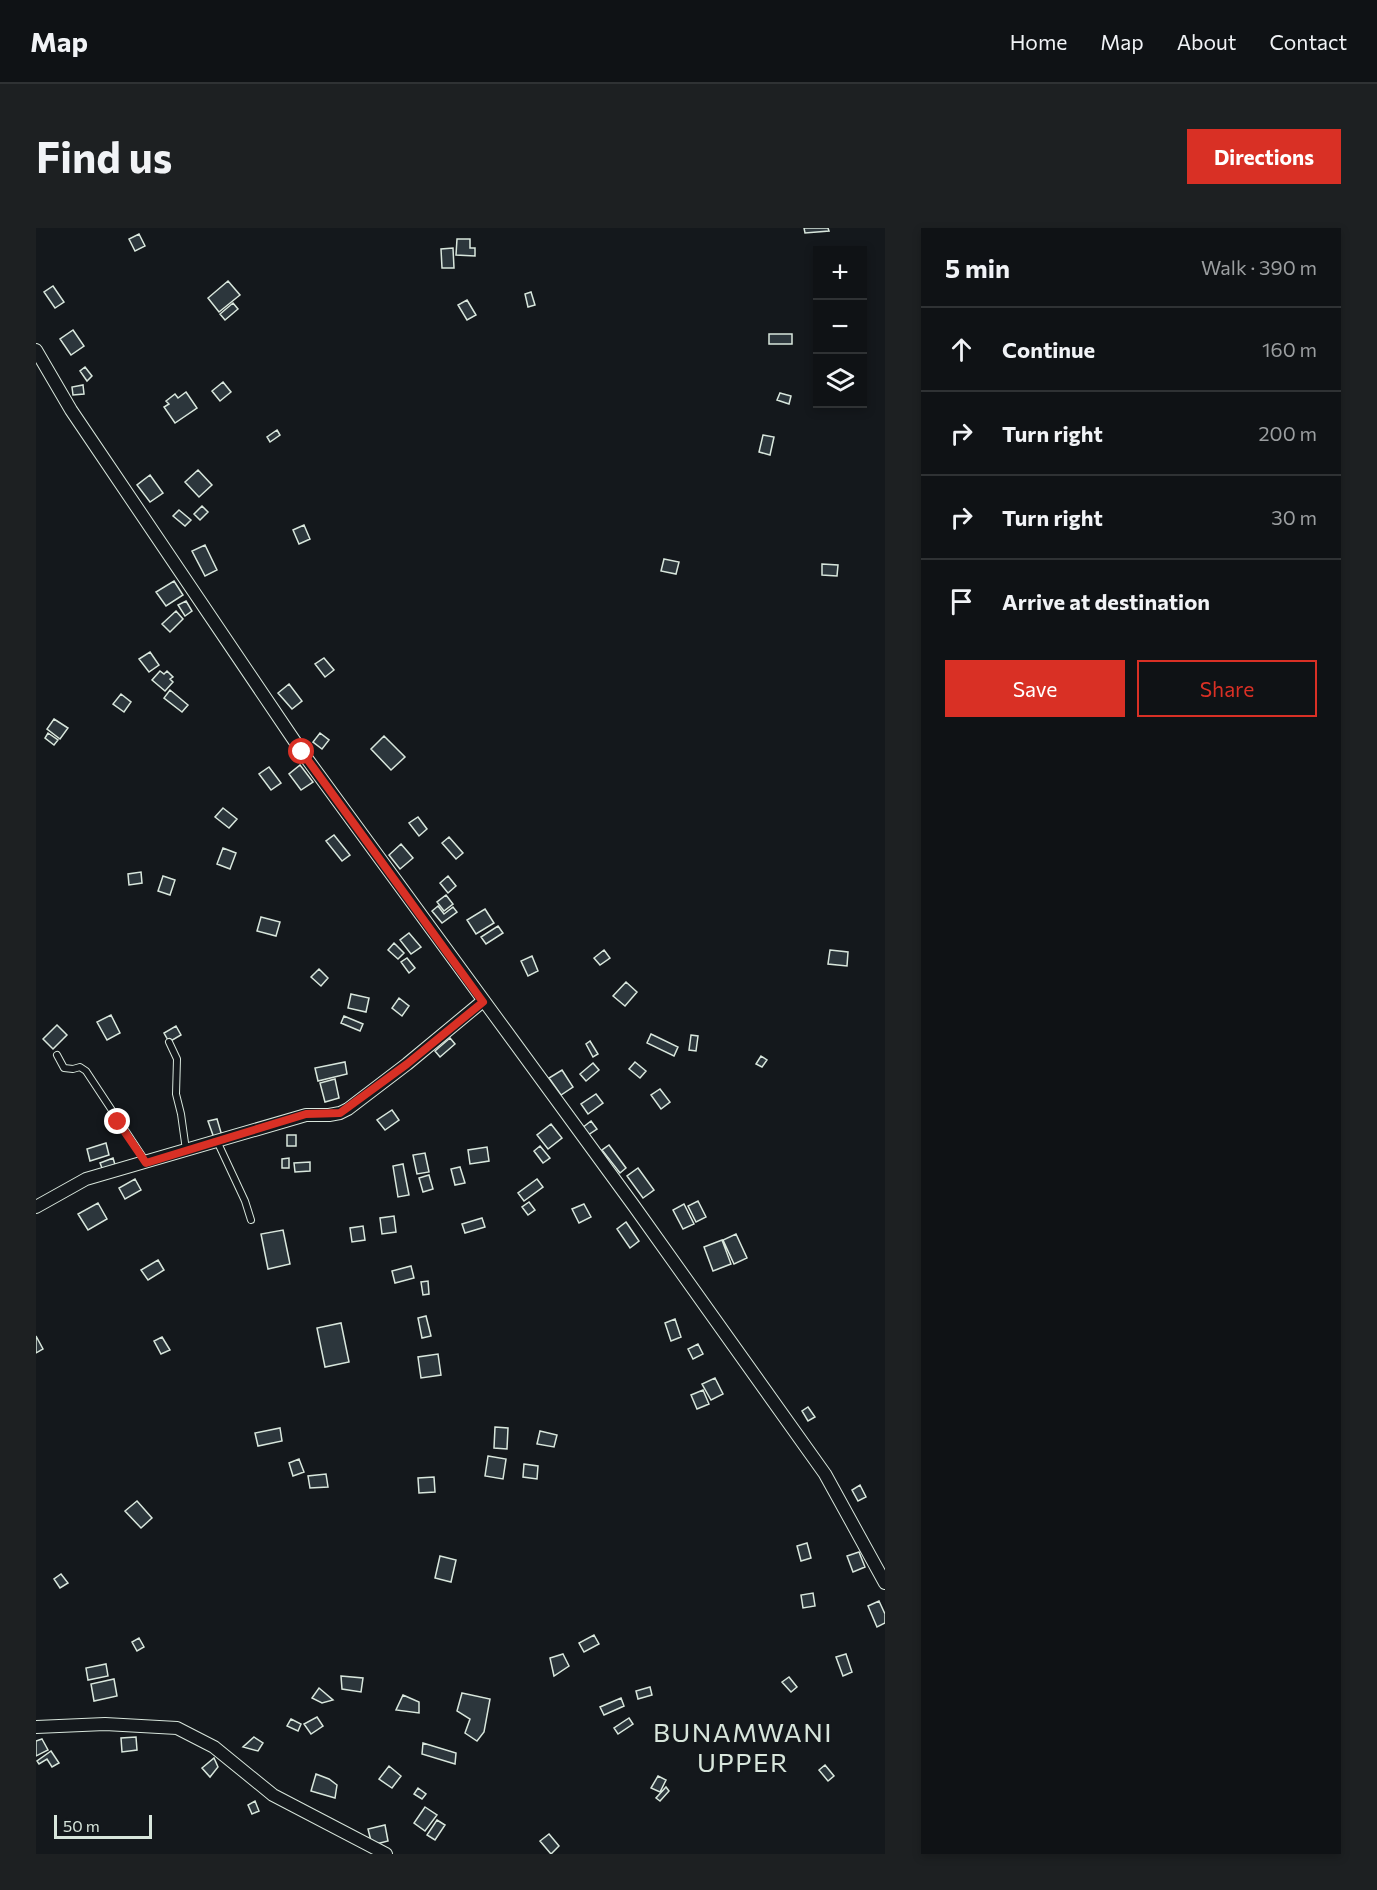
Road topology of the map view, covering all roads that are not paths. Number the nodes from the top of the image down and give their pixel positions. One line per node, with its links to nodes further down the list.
1 (36, 350): 2 (street)
2 (483, 1002): 5 (street); 10 (street)
3 (169, 1042): 6 (lane)
4 (57, 1055): 7 (lane)
5 (217, 1142): 6 (street); 9 (lane)
6 (186, 1150): 7 (street)
7 (146, 1163): 8 (street)
8 (36, 1206)
9 (251, 1220)
10 (885, 1583)
11 (36, 1727): 12 (street)
12 (386, 1854)

